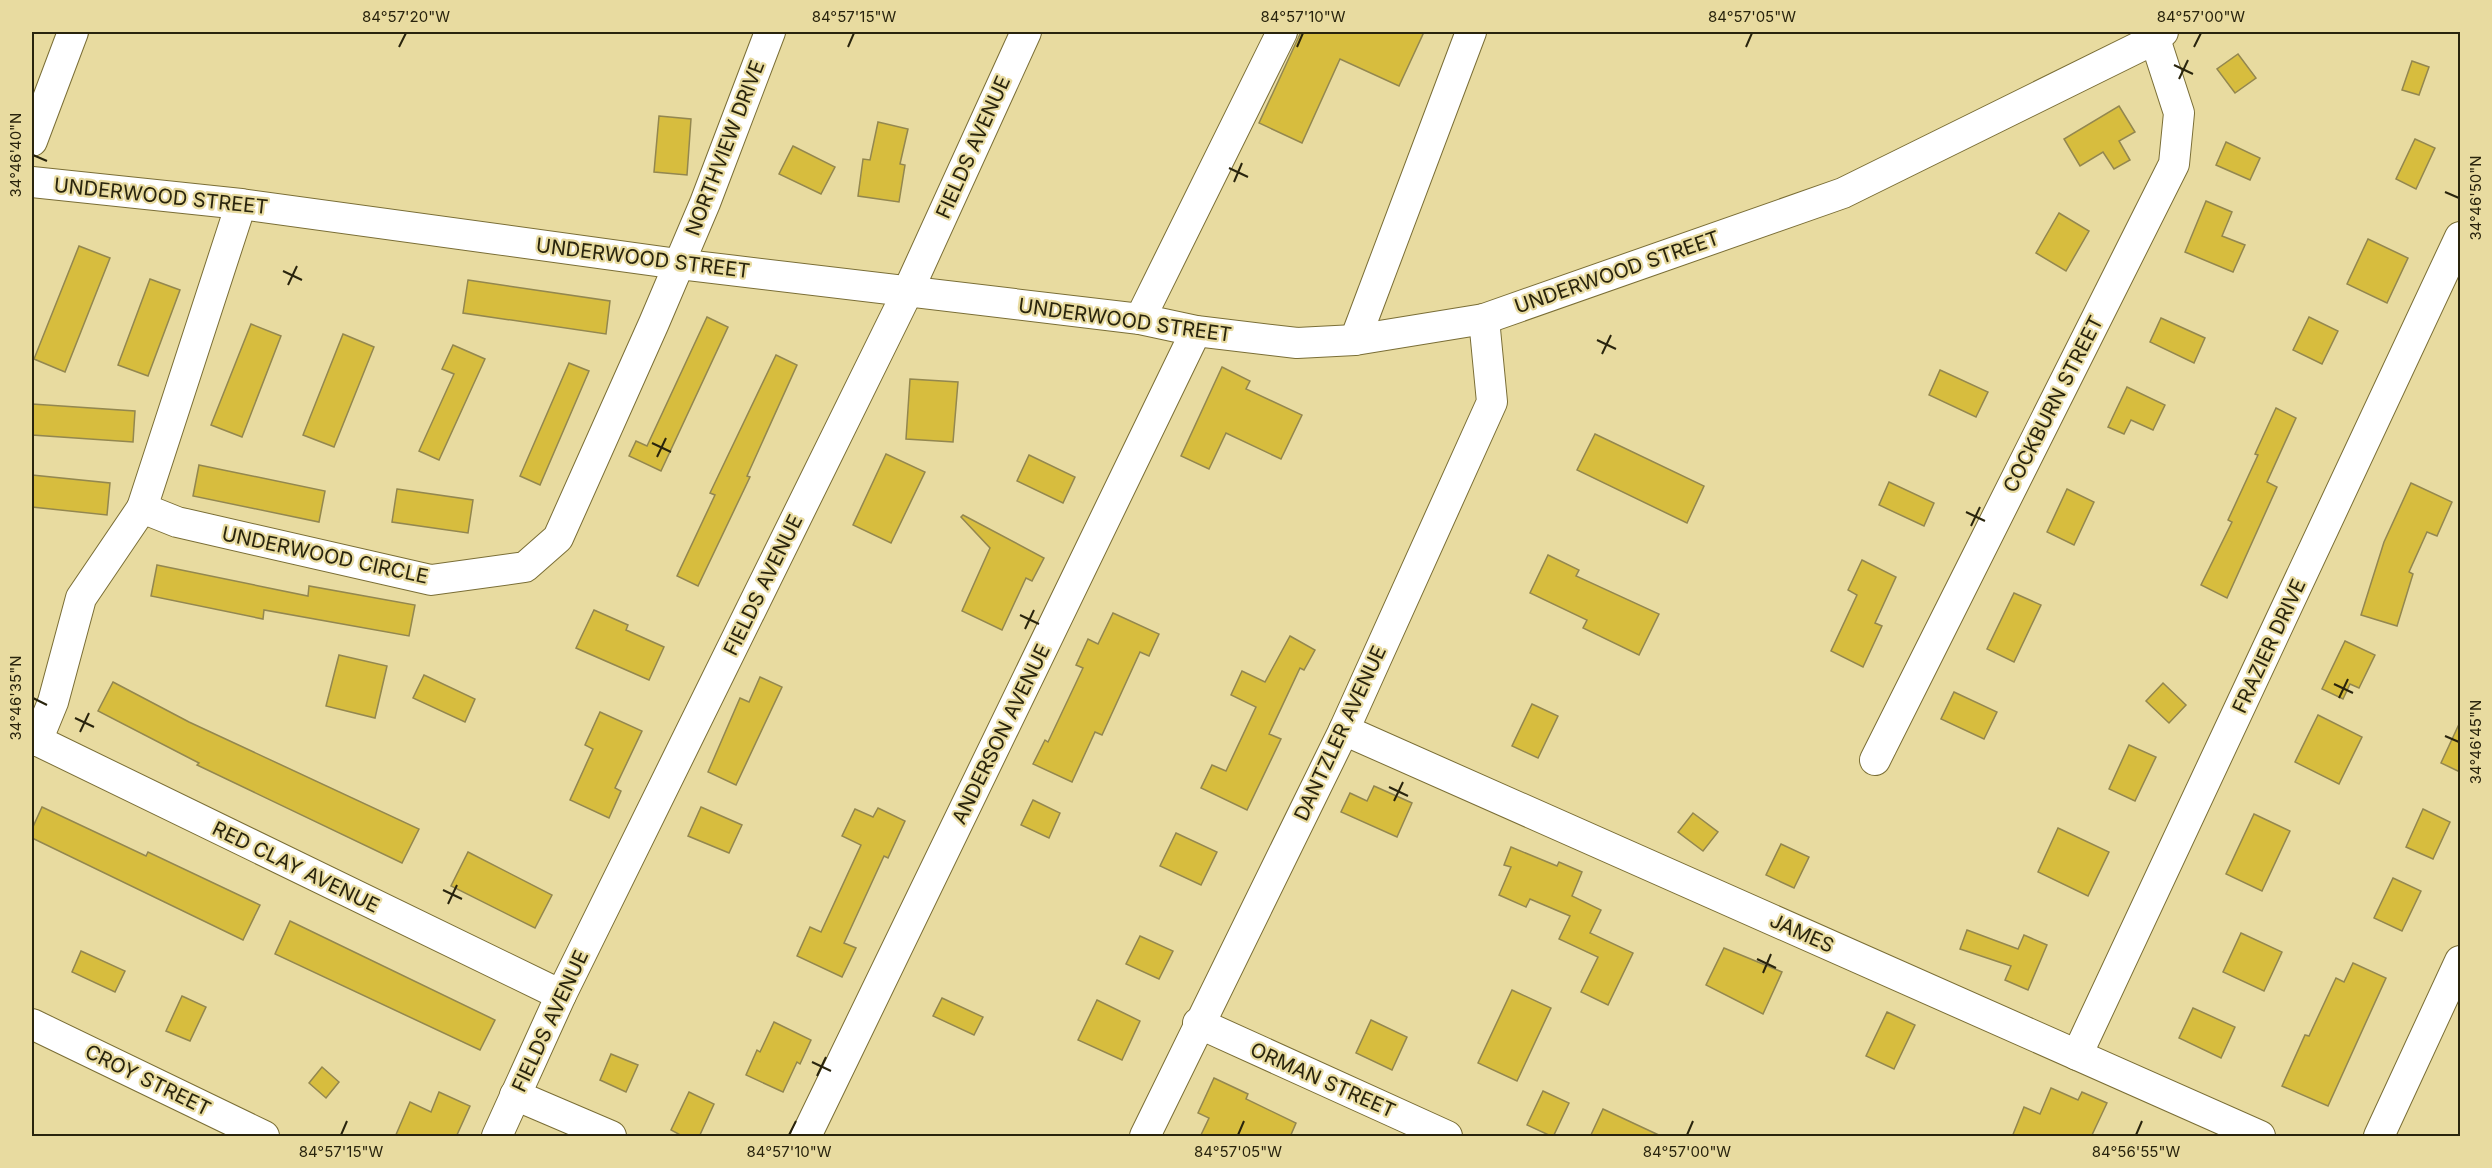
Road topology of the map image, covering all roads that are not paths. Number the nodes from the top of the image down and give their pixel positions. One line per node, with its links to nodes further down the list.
1 (73, 32): 7 (street)
2 (770, 32): 11 (street, NORTHVIEW DRIVE)
3 (1026, 32): 12 (street, FIELDS AVENUE)
4 (1282, 32): 14 (street)
5 (1471, 32): 16 (street)
6 (2159, 35): 13 (street, UNDERWOOD STREET); 20 (street, COCKBURN STREET)
7 (32, 141)
8 (32, 182): 9 (street, UNDERWOOD STREET)
9 (242, 204): 11 (street, UNDERWOOD STREET); 17 (street)
10 (2460, 237): 25 (street, FRAZIER DRIVE)
11 (678, 264): 12 (street, UNDERWOOD STREET); 17 (street, UNDERWOOD CIRCLE)
12 (908, 291): 14 (street, UNDERWOOD STREET); 22 (street, FIELDS AVENUE)
13 (1484, 319): 16 (street, UNDERWOOD STREET); 18 (street, DANTZLER AVENUE)
14 (1140, 320): 15 (street, UNDERWOOD STREET)
15 (1197, 331): 16 (street, UNDERWOOD STREET); 30 (street, ANDERSON AVENUE)
16 (1355, 340)
17 (142, 508): 19 (street)
18 (1344, 730): 23 (street, DANTZLER AVENUE); 25 (street, JAMES)
19 (34, 740): 22 (street, RED CLAY AVENUE)
20 (1875, 760)
21 (2460, 961): 34 (street)
22 (561, 995): 26 (street, FIELDS AVENUE)
23 (1198, 1023): 31 (street, DANTZLER AVENUE); 32 (street, ORMAN STREET)
24 (32, 1024): 27 (street, CROY STREET)
25 (2077, 1055): 33 (street, JAMES)
26 (515, 1095): 28 (street, FIELDS AVENUE); 29 (street)
27 (264, 1137)
28 (497, 1137)
29 (611, 1137)
30 (806, 1137)
31 (1145, 1137)
32 (1447, 1137)
33 (2260, 1137)
34 (2379, 1137)

